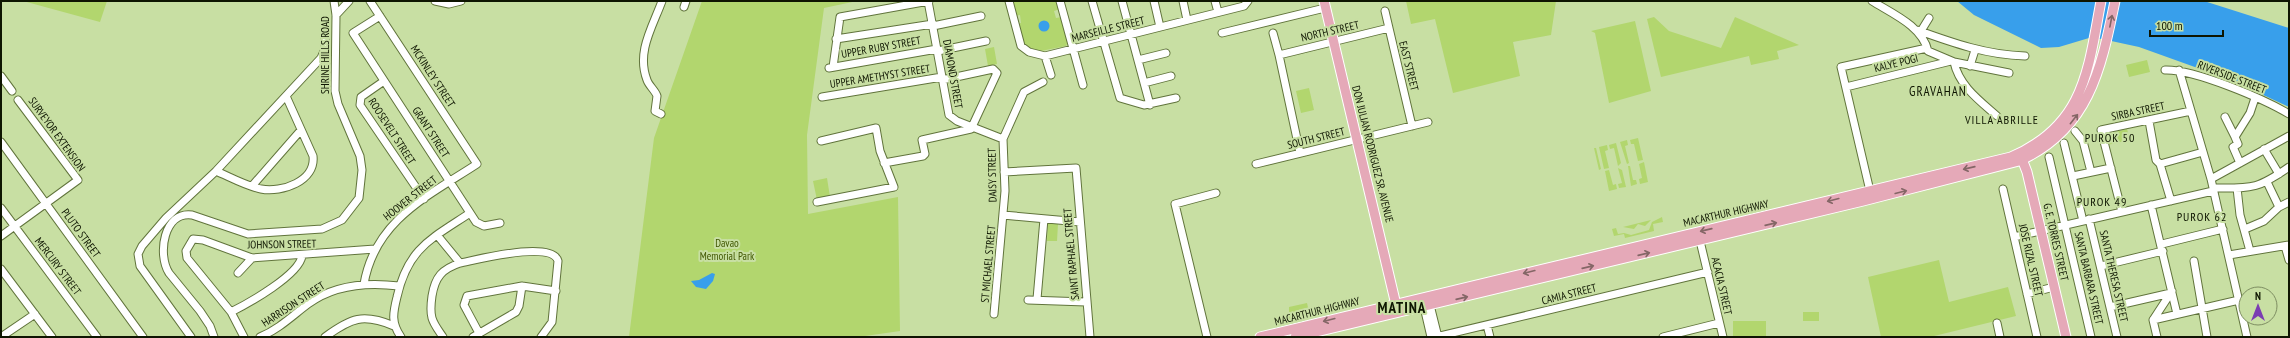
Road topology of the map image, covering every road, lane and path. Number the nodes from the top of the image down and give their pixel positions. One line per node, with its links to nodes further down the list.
1 (334, 1): 22 (street, SHRINE HILLS ROAD)
2 (349, 1): 22 (street)
3 (370, 1): 23 (street, MCKINLEY STREET)
4 (435, 1): 5 (street)
5 (461, 1)
6 (662, 1): 70 (street)
7 (929, 1): 27 (street, DIAMOND STREET); 35 (street)
8 (1008, 1): 44 (street)
9 (1060, 1): 40 (street)
10 (1092, 1): 37 (street)
11 (1122, 1): 34 (street)
12 (1154, 1): 28 (street)
13 (1183, 1): 26 (street)
14 (1215, 1): 21 (street)
15 (1872, 1): 31 (street)
16 (2101, 1): 91 (main road, MACARTHUR HIGHWAY)
17 (2115, 1): 91 (main road, MACARTHUR HIGHWAY, one-way to 17)
18 (1247, 3): 21 (street, MARSEILLE STREET)
19 (1324, 4): 32 (street); 38 (main road, DON JULIAN RODRIGUEZ SR. AVENUE)
20 (1385, 11): 29 (street, EAST STREET)
21 (1218, 12): 26 (street, MARSEILLE STREET)
22 (336, 15): 185 (street, SHRINE HILLS ROAD)
23 (380, 16): 57 (street, GRANT STREET); 94 (street, MCKINLEY STREET)
24 (981, 16): 27 (street)
25 (1929, 18): 31 (street)
26 (1188, 20): 28 (street, MARSEILLE STREET)
27 (933, 25): 35 (street); 41 (street, DIAMOND STREET)
28 (1160, 27): 34 (street, MARSEILLE STREET)
29 (1389, 28): 38 (street, NORTH STREET); 76 (street, EAST STREET)
30 (325, 30): 63 (street)
31 (1919, 30): 39 (street); 42 (street)
32 (1222, 33)
33 (1273, 33): 45 (street)
34 (1131, 34): 37 (street, MARSEILLE STREET); 47 (street)
35 (836, 39): 41 (street, UPPER RUBY STREET)
36 (986, 41): 41 (street, UPPER RUBY STREET)
37 (1104, 41): 40 (street, MARSEILLE STREET); 68 (street)
38 (1333, 42): 45 (street, NORTH STREET); 82 (main road, DON JULIAN RODRIGUEZ SR. AVENUE)
39 (1927, 48): 48 (street); 61 (street)
40 (1073, 49): 44 (street, MARSEILLE STREET); 60 (street)
41 (937, 50): 56 (street, DIAMOND STREET)
42 (1975, 50): 46 (street); 49 (street)
43 (1166, 53): 47 (street)
44 (1045, 56): 53 (street)
45 (1278, 56): 89 (street)
46 (2026, 56)
47 (1138, 60): 59 (street)
48 (1952, 61): 49 (street); 61 (street, KALYE POGI); 72 (street)
49 (1970, 66): 52 (street)
50 (2165, 70): 51 (street, RIVERSIDE STREET)
51 (2179, 70): 66 (street, RIVERSIDE STREET); 69 (street)
52 (2009, 74)
53 (1051, 75)
54 (1, 76): 62 (street)
55 (1171, 76): 59 (street)
56 (942, 78): 64 (street, UPPER AMETHYST STREET); 77 (street, DIAMOND STREET); 77 (street, UPPER AMETHYST STREET)
57 (384, 81): 105 (street, GRANT STREET); 113 (street, ROOSEVELT STREET)
58 (1043, 82): 83 (street, DAISY STREET)
59 (1144, 83): 68 (street)
60 (1083, 85)
61 (1846, 87): 111 (street)
62 (12, 91)
63 (286, 96): 78 (street); 99 (street)
64 (822, 97)
65 (1176, 98): 68 (street)
66 (2256, 98): 71 (street, RIVERSIDE STREET); 81 (street)
67 (18, 100): 117 (street, SURVEYOR EXTENSION)
68 (1150, 105)
69 (2191, 111): 74 (street, SIRBA STREET); 88 (street)
70 (661, 114)
71 (2289, 114)
72 (1998, 116)
73 (2225, 118): 81 (street)
74 (2148, 120): 96 (street); 98 (street, SIRBA STREET)
75 (1428, 122): 76 (street, SOUTH STREET)
76 (1412, 126): 82 (street, SOUTH STREET)
77 (972, 127): 83 (street, DIAMOND STREET); 92 (street)
78 (301, 130): 107 (street); 107 (street)
79 (2075, 131): 101 (street)
80 (2289, 136): 87 (street)
81 (2235, 137): 93 (street)
82 (1356, 139): 89 (street, SOUTH STREET); 167 (main road, DON JULIAN RODRIGUEZ SR. AVENUE)
83 (1003, 140): 100 (street, DAISY STREET)
84 (821, 141): 92 (street)
85 (1, 142): 117 (street, PLUTO STREET)
86 (2064, 143): 103 (street, SANTA THERESA STREET)
87 (2264, 149): 93 (street); 102 (street)
88 (2203, 152): 96 (street); 104 (street)
89 (1300, 153): 95 (street, SOUTH STREET)
90 (2049, 156): 128 (street, SANTA BARBARA STREET)
91 (2021, 157): 111 (main road, MACARTHUR HIGHWAY, one-way to 111); 132 (main road, G. E. TORRES STREET); 136 (main road, MACARTHUR HIGHWAY, one-way to 91)
92 (884, 163): 115 (street)
93 (2240, 163): 104 (street)
94 (477, 164): 105 (street, HOOVER STREET)
95 (1256, 164)
96 (2160, 164): 114 (street)
97 (2289, 167): 102 (street)
98 (2111, 168): 101 (street); 122 (street, SIRBA STREET)
99 (216, 171): 107 (street); 184 (street)
100 (1004, 172): 123 (street, DAISY STREET); 126 (street, SAINT RAPHAEL STREET)
101 (2091, 172): 103 (street)
102 (2279, 174): 106 (street)
103 (2073, 176): 125 (street, SANTA THERESA STREET)
104 (2212, 179): 110 (street)
105 (450, 181): 113 (street, HOOVER STREET); 121 (street, GRANT STREET)
106 (2267, 182): 109 (street); 119 (street)
107 (252, 186)
108 (2003, 188): 135 (street, JOSE RIZAL STREET)
109 (2237, 188): 110 (street); 131 (street)
110 (2213, 190): 114 (street); 130 (street)
111 (1870, 191): 144 (main road, MACARTHUR HIGHWAY, one-way to 144)
112 (1216, 193): 194 (street)
113 (424, 199): 139 (street, HOOVER STREET)
114 (2171, 201): 118 (street)
115 (817, 202)
116 (2289, 202): 119 (street)
117 (46, 203): 129 (street); 183 (street, PLUTO STREET)
118 (2151, 205): 122 (street); 138 (street)
119 (2279, 207): 131 (street)
120 (1, 208): 129 (street, MERCURY STREET)
121 (470, 212): 127 (street, GRANT STREET); 133 (street)
122 (2122, 212): 125 (street)
123 (1003, 215): 124 (street); 171 (street, ST MICHAEL STREET)
124 (1044, 219): 126 (street); 161 (street)
125 (2086, 220): 128 (street); 148 (street, SANTA THERESA STREET)
126 (1080, 222): 164 (street, SAINT RAPHAEL STREET)
127 (500, 223)
128 (2065, 225): 132 (street); 205 (street, SANTA BARBARA STREET)
129 (14, 226): 134 (street); 182 (street, MERCURY STREET)
130 (2223, 229): 138 (street); 141 (street)
131 (2245, 229): 140 (street)
132 (2041, 230): 135 (street); 156 (main road, G. E. TORRES STREET)
133 (437, 235): 147 (street); 154 (street)
134 (1, 236)
135 (2014, 237): 159 (street, JOSE RIZAL STREET)
136 (1700, 240): 144 (main road, MACARTHUR HIGHWAY, one-way to 136); 151 (street, ACACIA STREET)
137 (2287, 245): 140 (street); 145 (street)
138 (2162, 248): 148 (street); 158 (street)
139 (375, 250): 142 (street, JOHNSON STREET); 153 (street, HOOVER STREET)
140 (2250, 251): 141 (street)
141 (2229, 255): 160 (street)
142 (302, 256): 143 (street, JOHNSON STREET); 169 (street)
143 (252, 258): 152 (street); 169 (street, JOHNSON STREET)
144 (1605, 258): 149 (main road, MACARTHUR HIGHWAY)
145 (2289, 260)
146 (2194, 261): 168 (street)
147 (460, 263): 157 (street); 190 (street)
148 (2100, 266): 166 (street, SANTA THERESA STREET)
149 (1568, 267): 165 (main road, MACARTHUR HIGHWAY, one-way to 149); 167 (main road, MACARTHUR HIGHWAY, one-way to 167)
150 (1, 269): 170 (street)
151 (1708, 272): 174 (street, ACACIA STREET); 176 (street, CAMIA STREET)
152 (238, 273)
153 (364, 284): 154 (street, HARRISON STREET); 187 (street, HARRISON STREET)
154 (399, 286): 177 (street)
155 (522, 286): 157 (street); 179 (street); 179 (street)
156 (2054, 287): 159 (street); 204 (main road, G. E. TORRES STREET)
157 (556, 291): 192 (street)
158 (2172, 291): 166 (street); 172 (street); 173 (street)
159 (2027, 294): 203 (street, JOSE RIZAL STREET)
160 (2238, 296)
161 (1038, 299): 162 (street); 164 (street)
162 (1028, 300)
163 (2238, 300): 168 (street)
164 (1086, 302): 193 (street, SAINT RAPHAEL STREET)
165 (1427, 306): 167 (main road, MACARTHUR HIGHWAY); 197 (street); 198 (street)
166 (2110, 307): 206 (street, SANTA THERESA STREET)
167 (1397, 308): 195 (main road, MACARTHUR HIGHWAY, one-way to 195); 196 (main road, MACARTHUR HIGHWAY)
168 (2201, 308): 172 (street); 208 (street)
169 (232, 312): 186 (street, JOHNSON STREET)
170 (35, 314): 180 (street); 181 (street)
171 (994, 314)
172 (2178, 314): 173 (street)
173 (2153, 320): 207 (street)
174 (1720, 323): 200 (street); 201 (street, ACACIA STREET)
175 (1997, 323): 202 (street)
176 (1487, 325): 198 (street, CAMIA STREET); 199 (street)
177 (394, 326): 188 (street); 189 (street)
178 (2245, 326): 209 (street)
179 (480, 333): 191 (street)
180 (1, 337)
181 (52, 337)
182 (97, 337)
183 (143, 337)
184 (191, 337)
185 (214, 337)
186 (244, 337)
187 (260, 337)
188 (325, 337)
189 (401, 337)
190 (443, 337)
191 (473, 337)
192 (542, 337)
193 (1090, 337)
194 (1207, 337)
195 (1260, 337)
196 (1295, 337)
197 (1431, 337)
198 (1437, 337)
199 (1490, 337)
200 (1663, 337)
201 (1723, 337)
202 (2000, 337)
203 (2037, 337)
204 (2066, 337)
205 (2091, 337)
206 (2116, 337)
207 (2157, 337)
208 (2207, 337)
209 (2247, 337)

